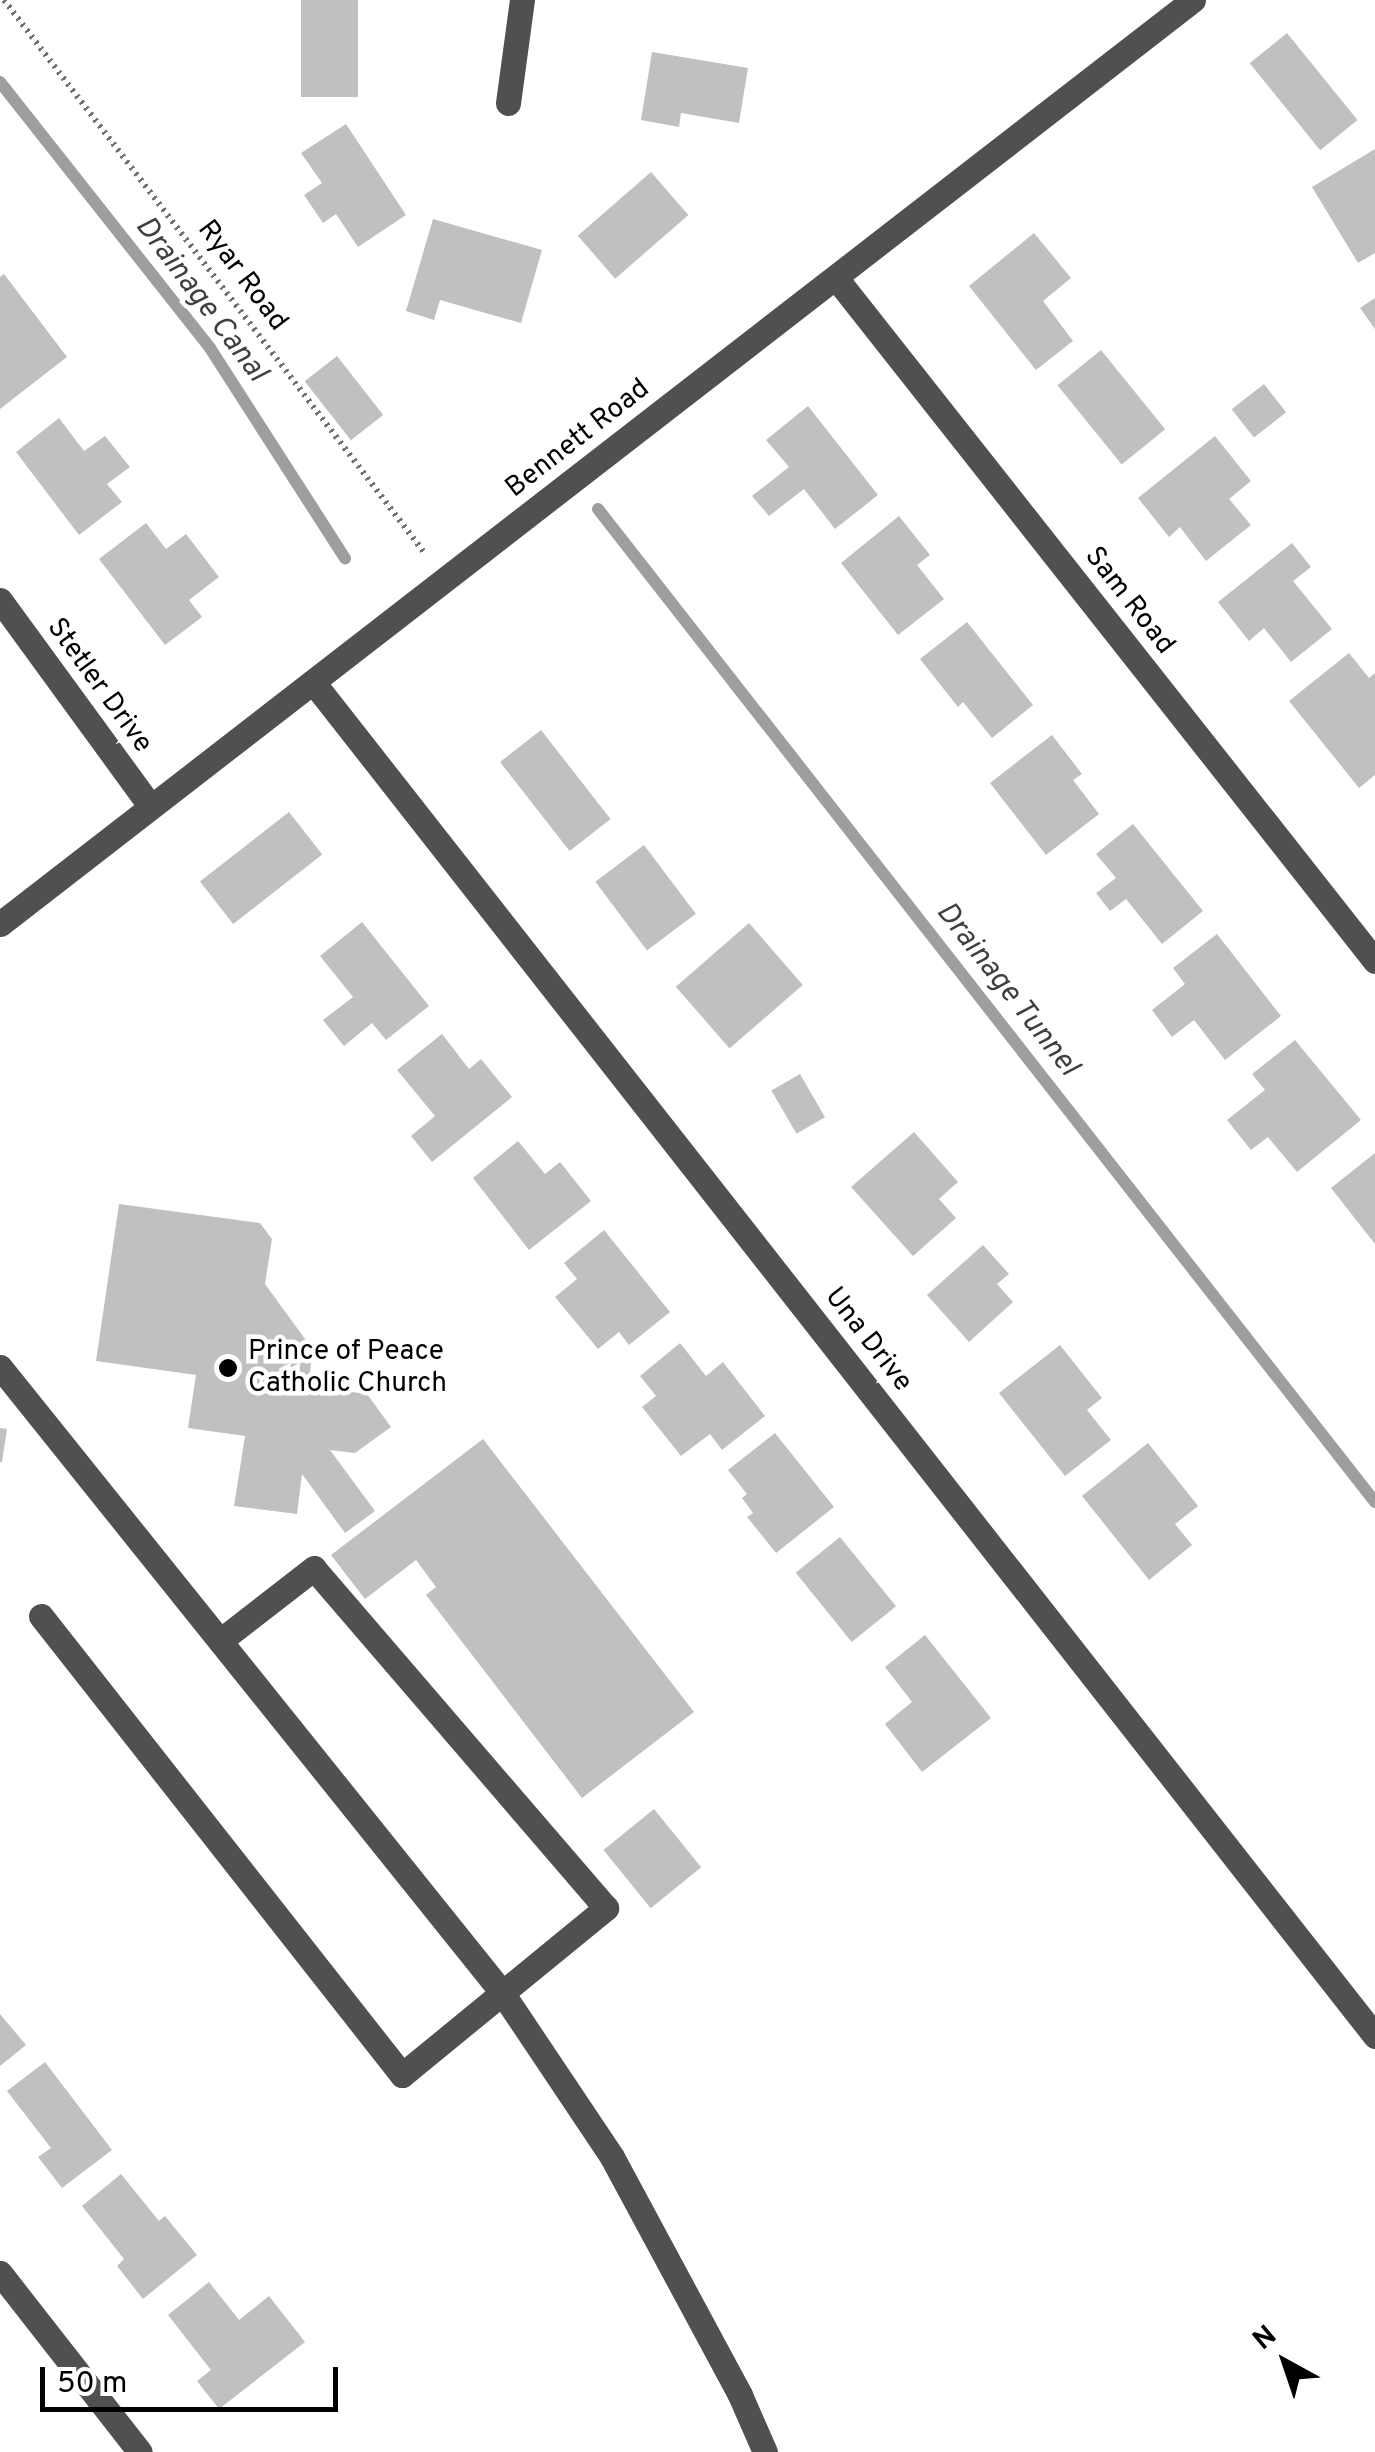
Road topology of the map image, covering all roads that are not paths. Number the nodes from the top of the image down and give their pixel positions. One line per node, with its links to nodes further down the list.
1 (522, 0): 3 (street)
2 (1193, 0): 4 (street, Bennett Road)
3 (508, 103)
4 (836, 278): 6 (street, Bennett Road); 9 (street, Sam Road)
5 (0, 600): 7 (street, Stetler Drive)
6 (313, 682): 7 (street, Bennett Road); 14 (street, Una Drive)
7 (150, 806): 8 (street, Bennett Road)
8 (0, 924)
9 (1375, 961)
10 (0, 1368): 12 (street)
11 (41, 1616): 13 (street)
12 (220, 1641): 13 (street); 13 (street)
13 (501, 1991): 17 (street)
14 (1375, 2036)
15 (0, 2273): 16 (street)
16 (140, 2452)
17 (765, 2452)

